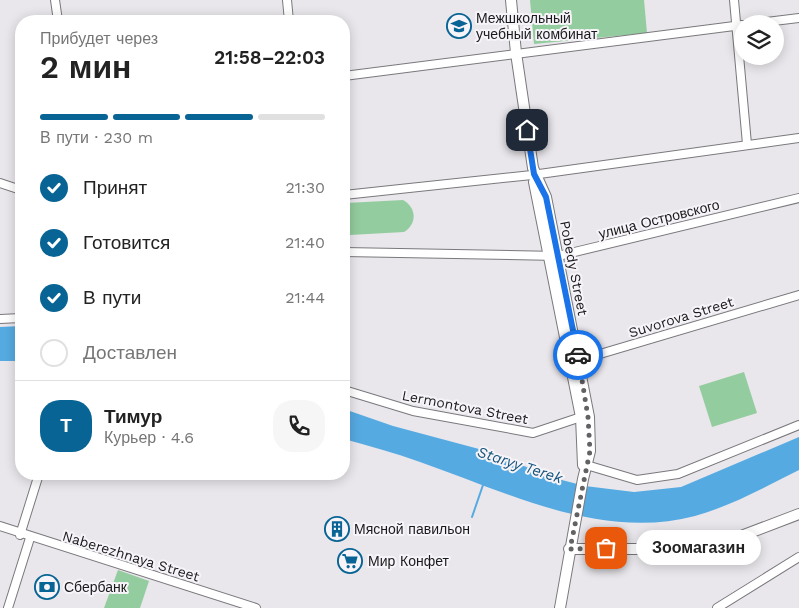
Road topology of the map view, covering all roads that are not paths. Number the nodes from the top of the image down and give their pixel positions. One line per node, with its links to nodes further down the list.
1 (55, 0): 5 (street)
2 (287, 0): 6 (street)
3 (510, 0): 11 (main road, Pobedy Street)
4 (734, 0): 7 (street)
5 (57, 15)
6 (288, 15)
7 (738, 15)
8 (799, 18): 9 (street)
9 (784, 20)
10 (734, 26): 11 (street)
11 (516, 53): 13 (street); 16 (main road, Pobedy Street)
12 (743, 65): 15 (street)
13 (350, 75)
14 (799, 138): 15 (street)
15 (748, 144): 16 (street)
16 (533, 174): 19 (street); 22 (main road, Pobedy Street)
17 (0, 183): 18 (street)
18 (15, 188)
19 (350, 194)
20 (799, 198): 22 (street, улица Островского)
21 (350, 252): 22 (street, улица Островского)
22 (553, 256): 26 (main road, Pobedy Street)
23 (799, 295): 26 (street, Suvorova Street)
24 (15, 318): 25 (street)
25 (0, 319)
26 (575, 362): 28 (main road, Pobedy Street); 30 (main road, Pobedy Street)
27 (350, 392): 28 (street, Lermontova Street)
28 (581, 417): 30 (main road, Pobedy Street)
29 (799, 425): 30 (street)
30 (585, 464): 36 (main road, Pobedy Street)
31 (37, 480): 34 (street)
32 (799, 514): 36 (main road)
33 (0, 526): 34 (street, Naberezhnaya Street)
34 (20, 535): 35 (street, Naberezhnaya Street)
35 (30, 538): 38 (street); 39 (street, Naberezhnaya Street)
36 (570, 549): 40 (main road, Pobedy Street)
37 (799, 557): 41 (street)
38 (8, 608)
39 (256, 608)
40 (560, 608)
41 (717, 608)

